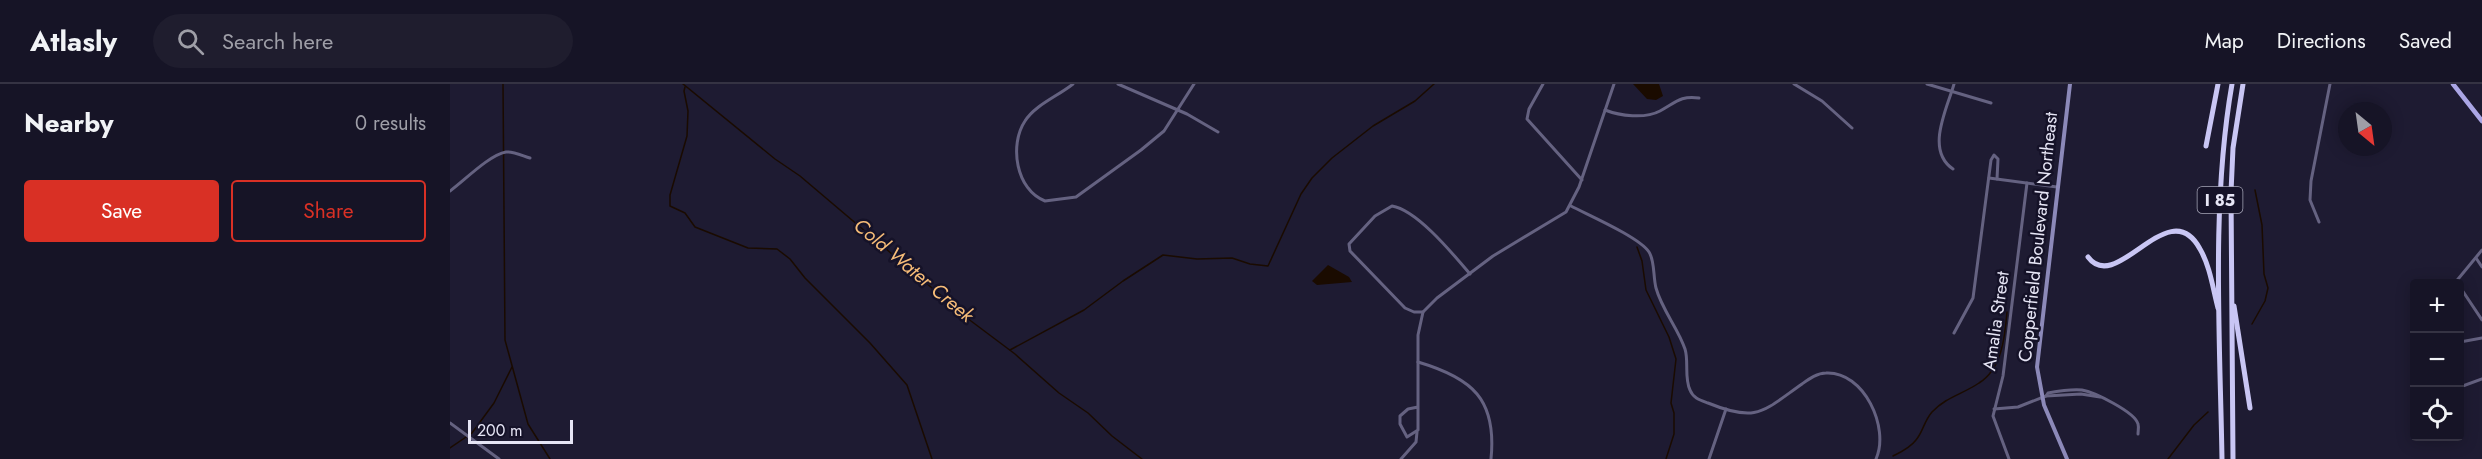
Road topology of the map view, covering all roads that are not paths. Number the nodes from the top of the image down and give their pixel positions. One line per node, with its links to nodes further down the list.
1 (1073, 84): 18 (street)
2 (1118, 84): 18 (street)
3 (1194, 84): 18 (street)
4 (1543, 84): 28 (street)
5 (1614, 84): 19 (street)
6 (1794, 84): 21 (street)
7 (1927, 84): 15 (street)
8 (1954, 84): 15 (street)
9 (2070, 84): 30 (main road, Copperfield Boulevard Northeast)
10 (2218, 84): 23 (highway)
11 (2232, 84): 43 (highway, I 85)
12 (2243, 84): 40 (highway, I 85)
13 (2330, 84): 33 (street)
14 (2453, 84): 20 (main road)
15 (1952, 93): 17 (street); 25 (street)
16 (1699, 98): 19 (street)
17 (1990, 103)
18 (1178, 110): 22 (street)
19 (1605, 110): 28 (street)
20 (2482, 122)
21 (1852, 128)
22 (1218, 132)
23 (2206, 146)
24 (530, 158): 31 (street)
25 (1953, 169)
26 (1989, 177): 27 (street); 27 (street); 45 (street)
27 (1997, 179): 29 (street)
28 (1582, 180): 32 (street)
29 (2027, 183): 30 (street); 55 (street, Amalia Street)
30 (2058, 187): 51 (main road, Copperfield Boulevard Northeast)
31 (450, 191)
32 (1570, 206): 38 (street); 54 (street)
33 (2319, 222)
34 (2482, 250): 36 (street)
35 (2088, 257): 43 (highway)
36 (2476, 258): 37 (street); 39 (street)
37 (2482, 267)
38 (1470, 274): 42 (street); 42 (street)
39 (2461, 279)
40 (2231, 289): 53 (highway); 67 (highway, I 85)
41 (2464, 294): 44 (street)
42 (1423, 312): 48 (street)
43 (2220, 318): 66 (highway, I 85)
44 (2482, 320)
45 (1954, 333)
46 (2482, 338): 47 (street)
47 (2464, 341)
48 (1418, 362): 52 (street); 61 (street)
49 (2482, 379): 50 (street)
50 (2464, 386)
51 (2043, 397): 55 (street); 58 (street); 65 (main road, Copperfield Boulevard Northeast)
52 (1418, 406): 57 (street); 57 (street)
53 (2250, 408)
54 (1725, 409): 62 (street); 63 (street)
55 (1994, 409): 64 (street, Amalia Street)
56 (450, 423): 59 (street)
57 (1418, 430): 60 (street)
58 (2138, 434)
59 (499, 459)
60 (1401, 459)
61 (1491, 459)
62 (1709, 459)
63 (1876, 459)
64 (2009, 459)
65 (2067, 459)
66 (2222, 459)
67 (2233, 459)

